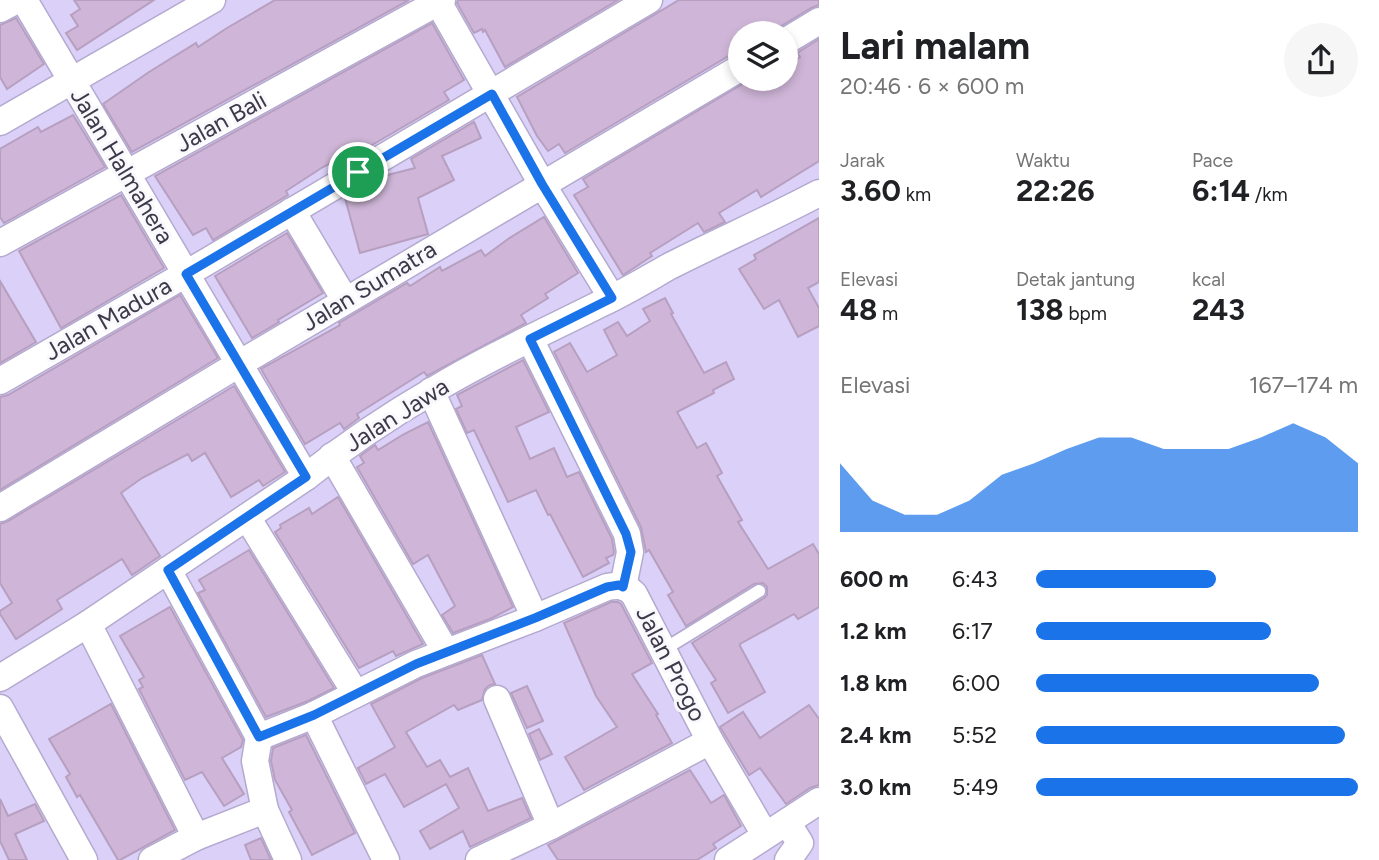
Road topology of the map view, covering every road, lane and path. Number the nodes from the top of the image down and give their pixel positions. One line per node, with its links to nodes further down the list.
1 (17, 0): 6 (street)
2 (24, 0): 10 (street, Jalan Halmahera)
3 (212, 0): 10 (street)
4 (649, 0): 11 (street, Jalan Madura)
5 (439, 1): 11 (street); 13 (street, Jalan Bali)
6 (0, 9)
7 (819, 21): 8 (street)
8 (798, 34)
9 (728, 75): 14 (street, Jalan Sumatra)
10 (72, 81): 12 (street); 13 (street, Jalan Halmahera)
11 (492, 94): 14 (street); 16 (street, Jalan Madura)
12 (0, 122)
13 (127, 173): 17 (street, Jalan Bali); 18 (street, Jalan Halmahera)
14 (542, 184): 19 (street); 20 (street, Jalan Sumatra)
15 (819, 194): 19 (street, Jalan Jawa)
16 (292, 211): 18 (street, Jalan Madura); 20 (street)
17 (0, 243)
18 (186, 274): 22 (street, Jalan Halmahera); 23 (street, Jalan Madura)
19 (612, 298): 21 (street, Jalan Jawa)
20 (345, 300): 22 (street, Jalan Sumatra)
21 (530, 339): 24 (street, Jalan Jawa); 30 (street)
22 (239, 363): 26 (street, Jalan Halmahera); 27 (street, Jalan Sumatra)
23 (0, 381)
24 (431, 391): 25 (street, Jalan Jawa); 32 (street)
25 (332, 456): 26 (street, Jalan Jawa); 35 (street)
26 (306, 477): 28 (street, Jalan Jawa)
27 (0, 508)
28 (247, 517): 29 (street, Jalan Jawa); 37 (street)
29 (168, 570): 33 (street, Jalan Jawa); 41 (street)
30 (623, 587): 32 (street, Jalan Progo); 34 (street, Jalan Progo)
31 (759, 591): 34 (lane)
32 (535, 618): 35 (street, Jalan Progo)
33 (88, 624): 36 (street, Jalan Jawa); 47 (street)
34 (663, 650): 42 (street, Jalan Progo)
35 (446, 652): 37 (street, Jalan Progo)
36 (0, 678)
37 (356, 694): 40 (street, Jalan Progo)
38 (496, 699): 45 (street)
39 (0, 708): 48 (street)
40 (314, 715): 41 (street, Jalan Progo); 51 (street)
41 (259, 737): 44 (street)
42 (710, 741): 45 (street); 46 (street, Jalan Progo)
43 (819, 801): 46 (street)
44 (265, 810): 47 (street); 50 (street)
45 (551, 826): 52 (street)
46 (776, 828): 53 (street); 54 (street, Jalan Progo)
47 (196, 837): 49 (street)
48 (84, 860)
49 (152, 860)
50 (288, 860)
51 (386, 860)
52 (479, 860)
53 (727, 860)
54 (788, 860)

